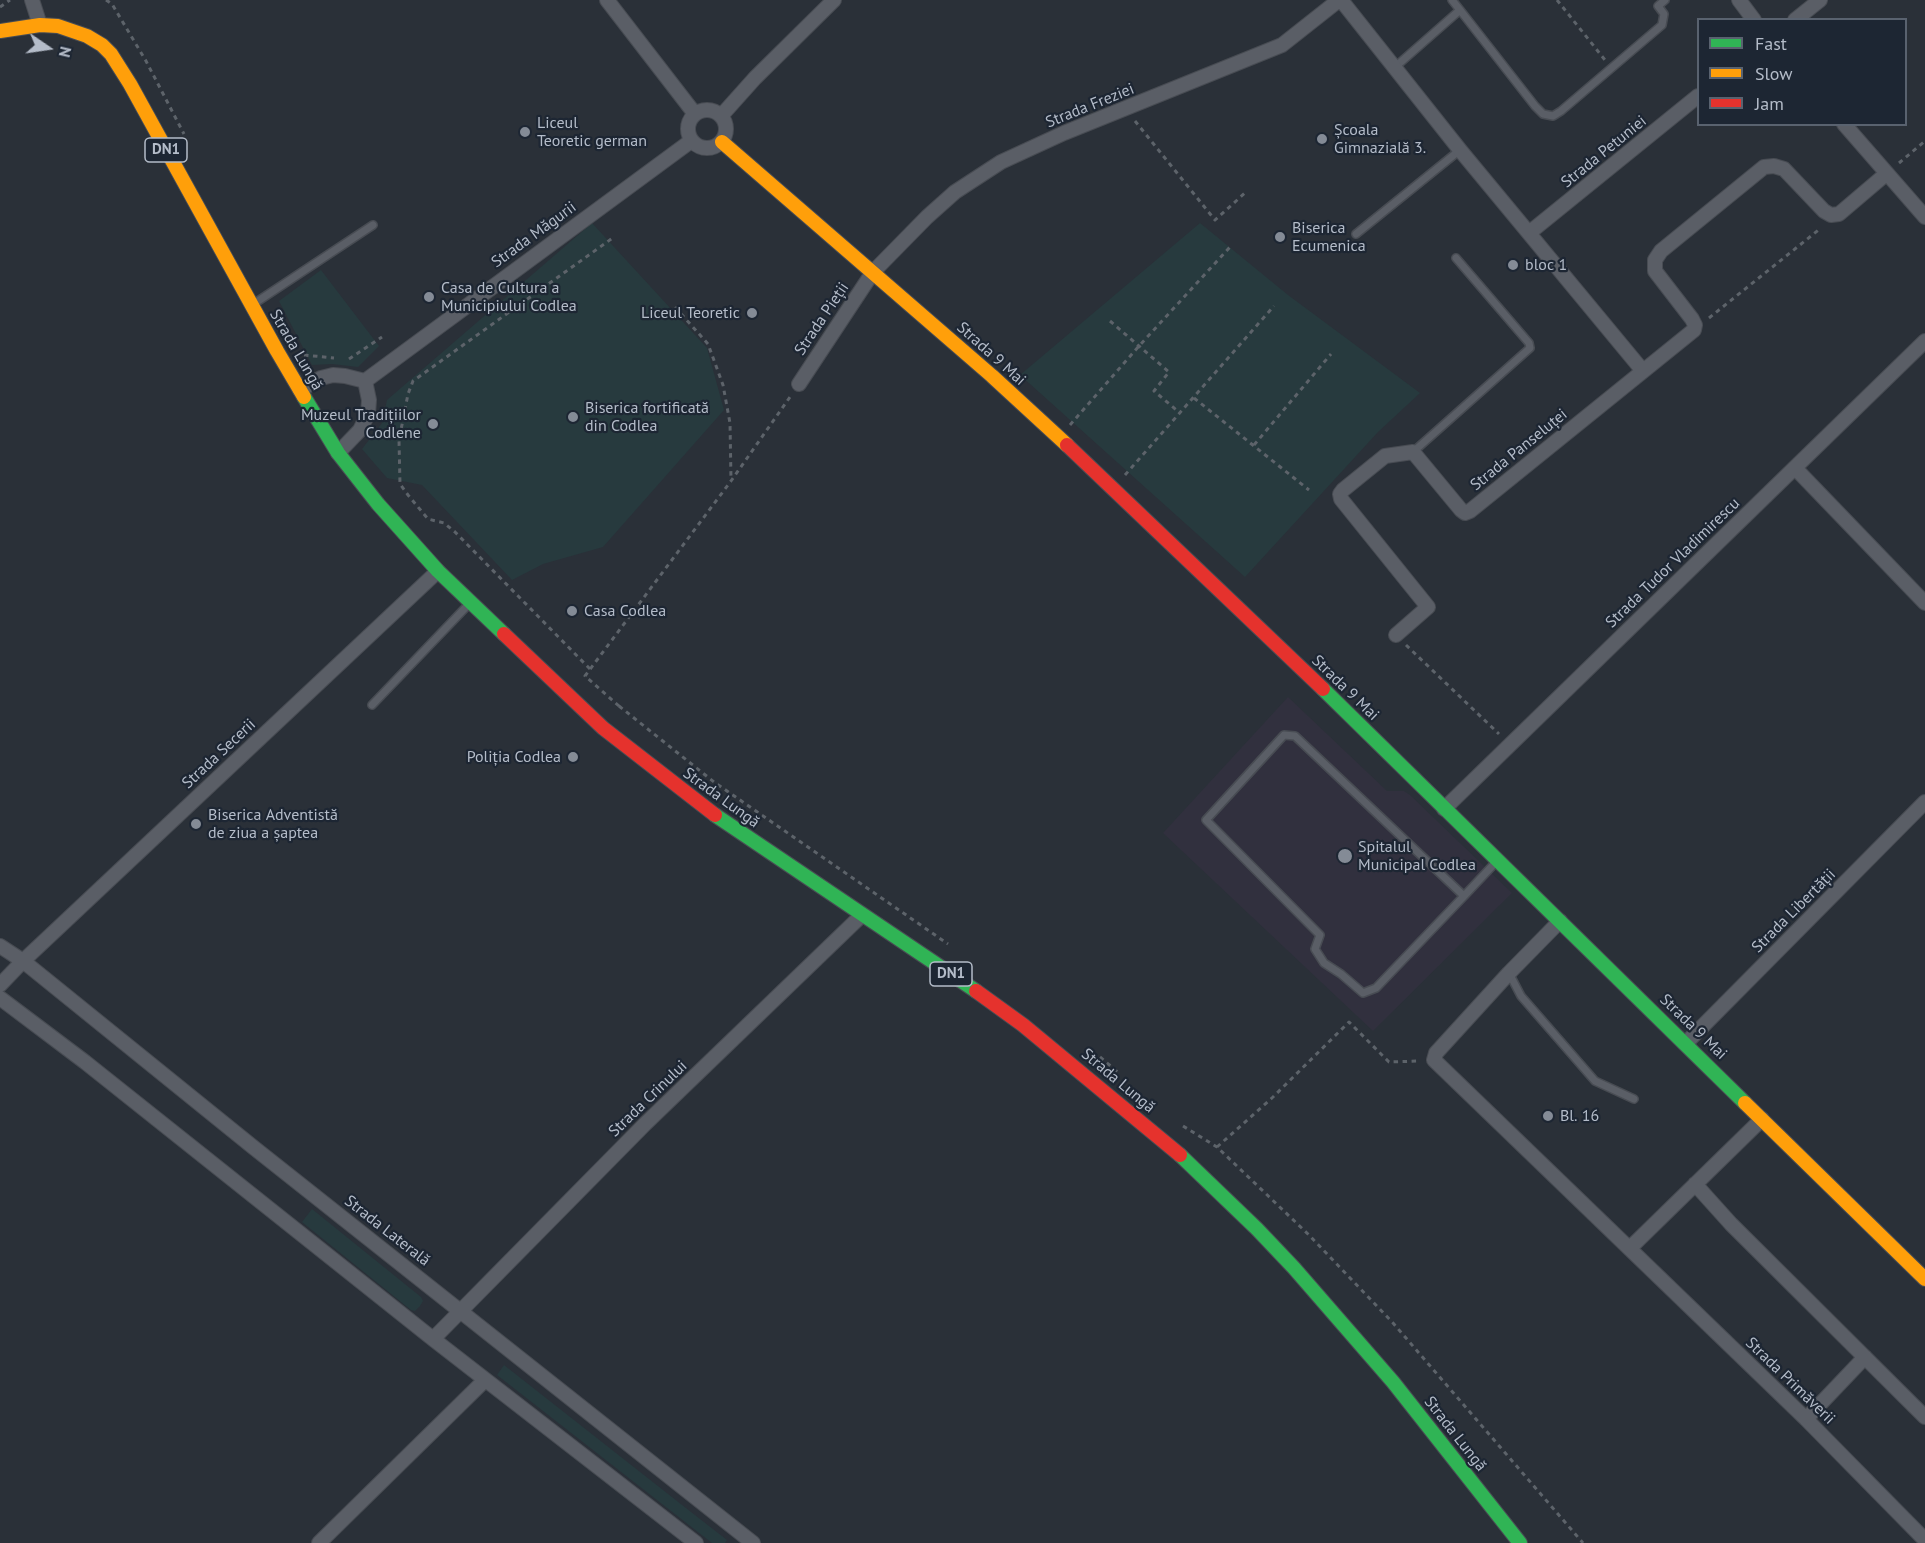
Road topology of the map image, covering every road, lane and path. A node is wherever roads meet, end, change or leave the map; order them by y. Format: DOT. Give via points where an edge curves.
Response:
graph roads {
  1 [pos="10,0"];
  2 [pos="32,0"];
  3 [pos="106,0"];
  4 [pos="607,0"];
  5 [pos="834,0"];
  6 [pos="1340,0"];
  7 [pos="1452,0"];
  8 [pos="1557,0"];
  9 [pos="1665,0"];
  10 [pos="1739,0"];
  11 [pos="1820,0"];
  12 [pos="0,7"];
  13 [pos="1460,10"];
  14 [pos="1752,18"];
  15 [pos="1798,18"];
  16 [pos="40,25"];
  17 [pos="0,31"];
  18 [pos="1393,68"];
  19 [pos="1612,68"];
  20 [pos="1697,97"];
  21 [pos="1125,109"];
  22 [pos="695,114"];
  23 [pos="721,116"];
  24 [pos="1847,126"];
  25 [pos="188,141"];
  26 [pos="691,141"];
  27 [pos="1925,141"];
  28 [pos="722,142"];
  29 [pos="1460,150"];
  30 [pos="1886,174"];
  31 [pos="1246,192"];
  32 [pos="1839,214"];
  33 [pos="1925,218"];
  34 [pos="374,225"];
  35 [pos="1529,233"];
  36 [pos="1356,234"];
  37 [pos="614,237"];
  38 [pos="1230,248"];
  39 [pos="1456,258"];
  40 [pos="873,272"];
  41 [pos="251,305"];
  42 [pos="1274,306"];
  43 [pos="675,307"];
  44 [pos="1110,321"];
  45 [pos="1694,330"];
  46 [pos="382,338"];
  47 [pos="1925,341"];
  48 [pos="1139,346"];
  49 [pos="1331,354"];
  50 [pos="303,355"];
  51 [pos="1643,371"];
  52 [pos="365,381"];
  53 [pos="799,384"];
  54 [pos="300,390"];
  55 [pos="1194,398"];
  56 [pos="1180,413"];
  57 [pos="1059,438"];
  58 [pos="1254,445"];
  59 [pos="1413,452"];
  60 [pos="338,453"];
  61 [pos="1795,468"];
  62 [pos="731,481"];
  63 [pos="1113,488"];
  64 [pos="1309,490"];
  65 [pos="438,571"];
  66 [pos="470,602"];
  67 [pos="1925,603"];
  68 [pos="1396,635"];
  69 [pos="590,669"];
  70 [pos="372,705"];
  71 [pos="603,728"];
  72 [pos="1510,745"];
  73 [pos="1925,802"];
  74 [pos="1444,809"];
  75 [pos="1498,860"];
  76 [pos="1464,896"];
  77 [pos="862,915"];
  78 [pos="1560,921"];
  79 [pos="0,946"];
  80 [pos="23,961"];
  81 [pos="1509,973"];
  82 [pos="0,985"];
  83 [pos="0,998"];
  84 [pos="1686,1043"];
  85 [pos="1434,1060"];
  86 [pos="1634,1100"];
  87 [pos="1762,1119"];
  88 [pos="1217,1147"];
  89 [pos="1695,1184"];
  90 [pos="1630,1248"];
  91 [pos="1925,1279"];
  92 [pos="460,1310"];
  93 [pos="433,1339"];
  94 [pos="1865,1357"];
  95 [pos="485,1380"];
  96 [pos="1925,1418"];
  97 [pos="1806,1419"];
  98 [pos="1925,1540"];
  99 [pos="319,1543"];
  100 [pos="696,1543"];
  101 [pos="753,1543"];
  102 [pos="1520,1543"];
  1 -- 12 [label="path"];
  2 -- 16 [label="street"];
  3 -- 25 [label="path" via="146,61"];
  4 -- 22 [label="street"];
  5 -- 23 [label="street"];
  6 -- 18 [label="street"];
  6 -- 21 [label="street, Strada Freziei" via="1282,45"];
  7 -- 13 [label="lane"];
  8 -- 19 [label="path"];
  9 -- 19 [label="lane" via="1658,6 1664,14 1662,25"];
  10 -- 14 [label="street"];
  11 -- 15 [label="street"];
  13 -- 18 [label="lane"];
  13 -- 19 [label="lane" via="1543,114 1553,116 1562,111"];
  16 -- 17 [label="main road, Strada Lungă / DN1"];
  16 -- 41 [label="main road, Strada Lungă / DN1" via="58,26 87,36 115,59"];
  18 -- 29 [label="street"];
  20 -- 35 [label="street, Strada Petuniei"];
  21 -- 31 [label="path" via="1215,220"];
  21 -- 40 [label="street, Strada Freziei" via="1064,133 976,177 927,217"];
  22 -- 23 [label="street" via="711,110"];
  22 -- 26 [label="street" via="687,130"];
  23 -- 28 [label="street" via="727,131"];
  24 -- 30 [label="street"];
  26 -- 28 [label="street" via="707,149"];
  26 -- 52 [label="street, Strada Măgurii"];
  27 -- 30 [label="path"];
  28 -- 40 [label="main road, Strada 9 Mai"];
  29 -- 35 [label="street"];
  29 -- 36 [label="lane"];
  30 -- 32 [label="street"];
  30 -- 33 [label="street"];
  32 -- 45 [label="path"];
  32 -- 45 [label="street" via="1824,211 1784,169 1764,167 1655,260 1655,271 1692,319"];
  34 -- 41 [label="lane"];
  35 -- 51 [label="street"];
  37 -- 69 [label="path" via="413,381 399,440 400,484 428,519 444,523 455,532"];
  38 -- 48 [label="path"];
  39 -- 59 [label="lane" via="1530,348"];
  40 -- 53 [label="street, Strada Pieții"];
  40 -- 57 [label="main road, Strada 9 Mai"];
  41 -- 54 [label="main road, Strada Lungă / DN1"];
  42 -- 55 [label="path"];
  43 -- 62 [label="path" via="708,344 723,385 730,423"];
  44 -- 48 [label="path"];
  45 -- 51 [label="street, Strada Panseluței"];
  46 -- 50 [label="path" via="351,359"];
  47 -- 61 [label="street, Strada Tudor Vladimirescu"];
  48 -- 56 [label="path" via="1170,372 1154,391"];
  48 -- 57 [label="path"];
  49 -- 58 [label="path"];
  51 -- 59 [label="street, Strada Panseluței" via="1466,513"];
  52 -- 54 [label="street" via="333,375"];
  52 -- 60 [label="street" via="368,414 360,430"];
  53 -- 62 [label="path"];
  54 -- 60 [label="main road, Strada Lungă / DN1"];
  55 -- 56 [label="path"];
  55 -- 58 [label="path"];
  56 -- 63 [label="path"];
  57 -- 63 [label="main road, Strada 9 Mai"];
  58 -- 64 [label="path"];
  59 -- 68 [label="street" via="1385,456 1340,495 1428,607"];
  60 -- 65 [label="main road, Strada Lungă / DN1"];
  61 -- 67 [label="street"];
  61 -- 72 [label="street, Strada Tudor Vladimirescu"];
  62 -- 69 [label="path"];
  63 -- 74 [label="main road, Strada 9 Mai"];
  65 -- 66 [label="main road, Strada Lungă / DN1"];
  65 -- 80 [label="street, Strada Secerii"];
  66 -- 70 [label="lane"];
  66 -- 71 [label="main road, Strada Lungă / DN1"];
  68 -- 72 [label="path"];
  69 -- 71 [label="path" via="585,676 619,706"];
  71 -- 77 [label="main road, Strada Lungă / DN1" via="699,804"];
  72 -- 74 [label="street, Strada Tudor Vladimirescu"];
  73 -- 84 [label="street, Strada Libertății"];
  74 -- 75 [label="main road, Strada 9 Mai"];
  75 -- 76 [label="lane"];
  75 -- 78 [label="main road, Strada 9 Mai"];
  76 -- 76 [label="lane" via="1295,736 1284,735 1206,820 1320,935 1315,949 1324,963 1363,993 1376,988"];
  77 -- 92 [label="street, Strada Crinului" via="645,1124"];
  77 -- 102 [label="main road, Strada Lungă / DN1" via="1023,1025 1203,1176 1294,1268 1393,1382"];
  78 -- 81 [label="street"];
  78 -- 84 [label="main road, Strada 9 Mai"];
  79 -- 80 [label="street, Strada Laterală"];
  80 -- 82 [label="street, Strada Secerii"];
  80 -- 92 [label="street, Strada Laterală"];
  81 -- 85 [label="street" via="1436,1053"];
  81 -- 86 [label="lane" via="1521,996 1595,1081"];
  83 -- 93 [label="street"];
  84 -- 87 [label="main road, Strada 9 Mai"];
  85 -- 88 [label="path" via="1389,1062 1349,1022"];
  85 -- 90 [label="street, Strada Primăverii"];
  87 -- 89 [label="street"];
  87 -- 91 [label="main road, Strada 9 Mai"];
  89 -- 90 [label="street"];
  89 -- 94 [label="street"];
  90 -- 97 [label="street, Strada Primăverii"];
  92 -- 93 [label="street, Strada Crinului"];
  92 -- 101 [label="street, Strada Laterală"];
  93 -- 95 [label="street"];
  94 -- 96 [label="street"];
  94 -- 97 [label="street"];
  95 -- 99 [label="street"];
  95 -- 100 [label="street"];
  97 -- 98 [label="street, Strada Primăverii"];
}
